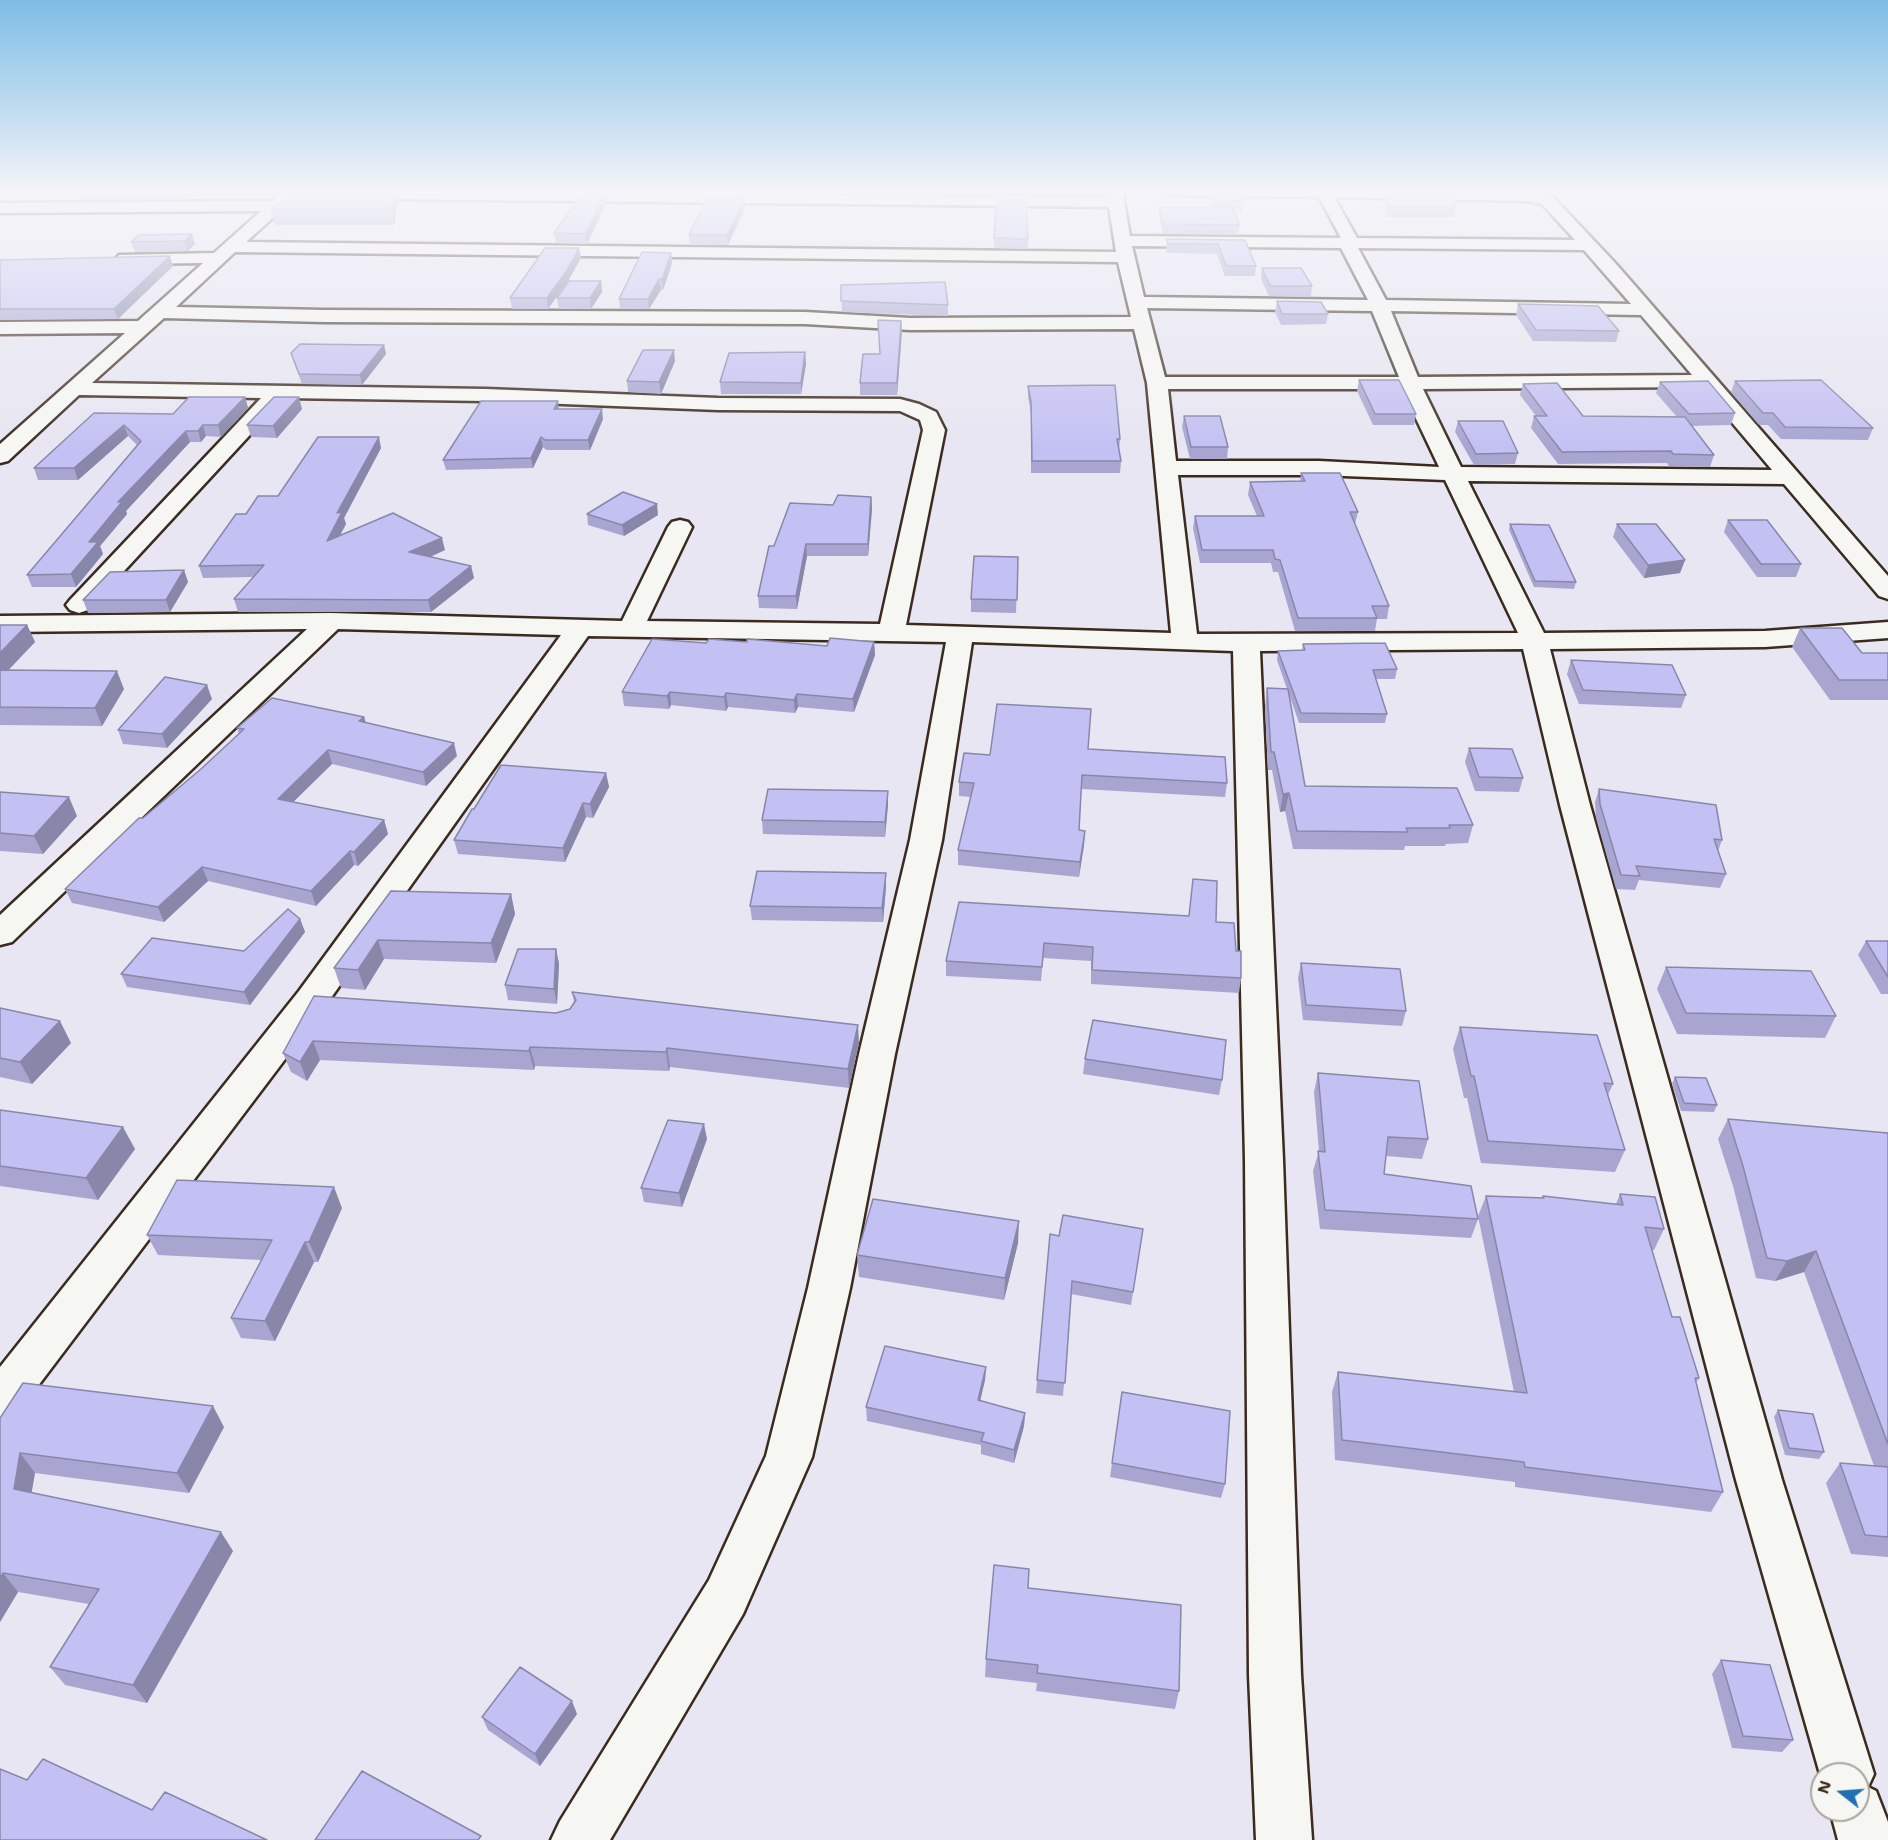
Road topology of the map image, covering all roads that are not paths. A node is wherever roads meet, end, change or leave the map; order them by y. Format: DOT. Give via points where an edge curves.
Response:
graph roads {
  1 [pos="198,276"];
  2 [pos="1130,276"];
  3 [pos="1364,276"];
  4 [pos="1616,276"];
  5 [pos="1136,302"];
  6 [pos="1380,308"];
  7 [pos="1646,310"];
  8 [pos="158,312"];
  9 [pos="1142,323"];
  10 [pos="142,327"];
  11 [pos="0,328"];
  12 [pos="1707,381"];
  13 [pos="1157,383"];
  14 [pos="1412,383"];
  15 [pos="75,388"];
  16 [pos="279,391"];
  17 [pos="0,456"];
  18 [pos="1166,468"];
  19 [pos="1454,474"];
  20 [pos="1791,477"];
  21 [pos="680,527"];
  22 [pos="1888,591"];
  23 [pos="331,621"];
  24 [pos="0,624"];
  25 [pos="61,624"];
  26 [pos="580,628"];
  27 [pos="631,628"];
  28 [pos="1888,630"];
  29 [pos="891,632"];
  30 [pos="960,635"];
  31 [pos="1185,642"];
  32 [pos="1535,642"];
  33 [pos="1246,643"];
  34 [pos="0,934"];
  35 [pos="311,1000"];
  36 [pos="346,1003"];
  37 [pos="0,1401"];
  38 [pos="1842,1762"];
  39 [pos="1861,1822"];
  40 [pos="579,1840"];
  41 [pos="1284,1840"];
  42 [pos="1866,1840"];
  1 -- 8 [label="street"];
  2 -- 5 [label="street"];
  3 -- 6 [label="street"];
  4 -- 7 [label="street"];
  5 -- 6 [label="street"];
  5 -- 9 [label="street"];
  6 -- 7 [label="street"];
  6 -- 14 [label="street"];
  7 -- 12 [label="street"];
  8 -- 9 [label="street" via="805,318 910,324"];
  8 -- 10 [label="street"];
  9 -- 13 [label="street"];
  10 -- 11 [label="street"];
  10 -- 15 [label="street"];
  12 -- 14 [label="street"];
  12 -- 20 [label="street"];
  13 -- 14 [label="street"];
  13 -- 18 [label="street"];
  14 -- 19 [label="street"];
  15 -- 16 [label="street"];
  15 -- 17 [label="street"];
  16 -- 25 [label="street"];
  16 -- 29 [label="street" via="718,404 900,405 922,412 929,416 934,430"];
  18 -- 19 [label="street" via="1319,468"];
  18 -- 31 [label="street"];
  19 -- 20 [label="street"];
  19 -- 32 [label="street"];
  20 -- 22 [label="street"];
  21 -- 27 [label="street"];
  23 -- 25 [label="street"];
  23 -- 26 [label="street"];
  23 -- 34 [label="street"];
  24 -- 25 [label="street"];
  26 -- 27 [label="street"];
  26 -- 35 [label="street"];
  27 -- 29 [label="street"];
  28 -- 32 [label="street" via="1765,639"];
  29 -- 30 [label="street"];
  30 -- 31 [label="street"];
  30 -- 40 [label="street" via="926,840 789,1457 726,1597"];
  31 -- 33 [label="street"];
  32 -- 33 [label="street"];
  32 -- 38 [label="street" via="1575,805 1750,1446"];
  33 -- 41 [label="street" via="1264,1160 1275,1675"];
  35 -- 36 [label="street"];
  35 -- 37 [label="street"];
  39 -- 42 [label="street"];
}
